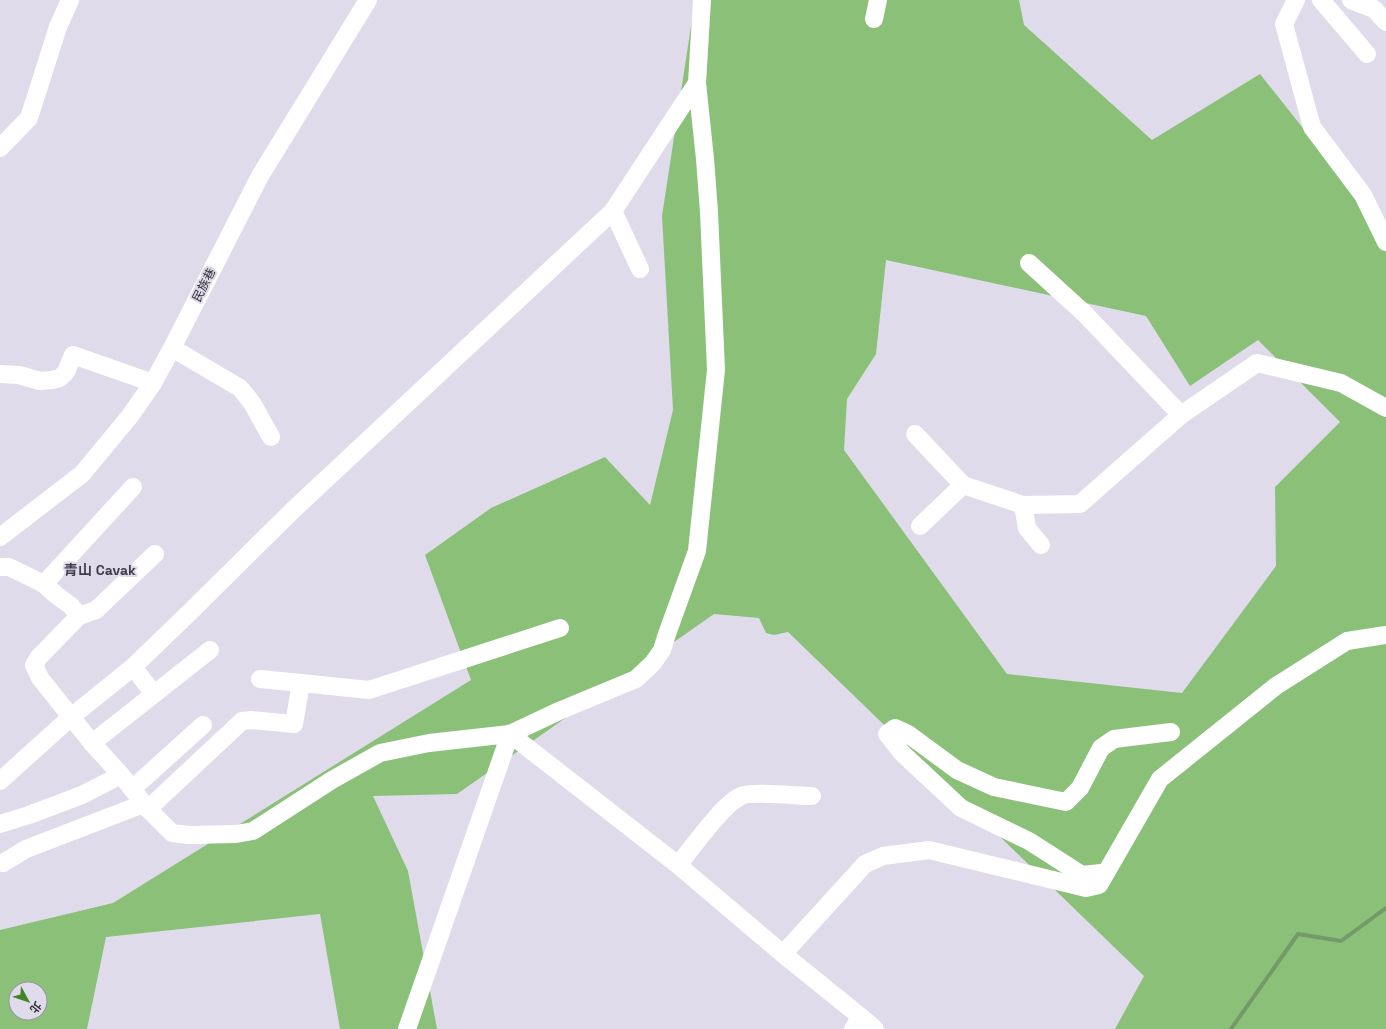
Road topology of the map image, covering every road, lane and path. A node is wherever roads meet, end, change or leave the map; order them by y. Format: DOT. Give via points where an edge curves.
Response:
graph roads {
  1 [pos="70,0"];
  2 [pos="368,0"];
  3 [pos="702,0"];
  4 [pos="878,0"];
  5 [pos="1296,0"];
  6 [pos="1321,0"];
  7 [pos="1351,0"];
  8 [pos="874,19"];
  9 [pos="1386,22"];
  10 [pos="1367,54"];
  11 [pos="697,82"];
  12 [pos="0,148"];
  13 [pos="613,211"];
  14 [pos="1386,242"];
  15 [pos="1029,263"];
  16 [pos="640,269"];
  17 [pos="172,348"];
  18 [pos="0,374"];
  19 [pos="153,383"];
  20 [pos="1386,408"];
  21 [pos="1181,415"];
  22 [pos="915,434"];
  23 [pos="272,437"];
  24 [pos="963,486"];
  25 [pos="133,488"];
  26 [pos="1023,505"];
  27 [pos="920,526"];
  28 [pos="0,537"];
  29 [pos="1041,545"];
  30 [pos="154,554"];
  31 [pos="0,567"];
  32 [pos="44,584"];
  33 [pos="79,616"];
  34 [pos="560,628"];
  35 [pos="1386,635"];
  36 [pos="210,650"];
  37 [pos="133,667"];
  38 [pos="260,679"];
  39 [pos="301,683"];
  40 [pos="154,694"];
  41 [pos="71,717"];
  42 [pos="203,725"];
  43 [pos="1170,732"];
  44 [pos="510,734"];
  45 [pos="92,744"];
  46 [pos="0,781"];
  47 [pos="126,782"];
  48 [pos="812,796"];
  49 [pos="146,806"];
  50 [pos="0,824"];
  51 [pos="3,863"];
  52 [pos="678,864"];
  53 [pos="1105,872"];
  54 [pos="783,954"];
  55 [pos="857,1023"];
  56 [pos="407,1029"];
  57 [pos="875,1029"];
  1 -- 12 [label="street" via="58,27 29,118"];
  2 -- 17 [label="street, 民族巷" via="260,176"];
  3 -- 11 [label="street"];
  4 -- 8 [label="street"];
  5 -- 14 [label="street" via="1284,24 1312,127 1363,195"];
  6 -- 10 [label="street"];
  7 -- 9 [label="street" via="1374,9"];
  11 -- 13 [label="street"];
  11 -- 44 [label="street" via="709,212 716,370 697,551 662,650 653,663 636,679"];
  13 -- 16 [label="street"];
  13 -- 37 [label="street" via="292,511"];
  15 -- 21 [label="street" via="1085,314"];
  17 -- 19 [label="street, 民族巷"];
  17 -- 23 [label="street" via="240,388"];
  18 -- 19 [label="street" via="20,375 40,381 60,378 66,372 73,355"];
  19 -- 28 [label="street, 民族巷" via="130,416 82,474"];
  20 -- 21 [label="street" via="1341,383 1256,363"];
  21 -- 26 [label="street" via="1080,504"];
  22 -- 24 [label="street"];
  24 -- 26 [label="street"];
  24 -- 27 [label="street"];
  25 -- 32 [label="street"];
  26 -- 29 [label="street" via="1027,528"];
  30 -- 33 [label="street" via="96,610"];
  31 -- 32 [label="street" via="10,567"];
  32 -- 33 [label="street"];
  33 -- 41 [label="street" via="34,664 40,678"];
  34 -- 39 [label="street" via="369,690"];
  35 -- 53 [label="street" via="1347,641 1276,686 1160,780"];
  36 -- 40 [label="street"];
  37 -- 40 [label="street"];
  37 -- 41 [label="street"];
  38 -- 39 [label="street"];
  39 -- 49 [label="street" via="294,724 242,721"];
  40 -- 45 [label="street"];
  41 -- 45 [label="street"];
  41 -- 46 [label="street"];
  42 -- 47 [label="street"];
  43 -- 53 [label="street" via="1114,739 1101,748 1080,788 1066,802 994,786 957,770 908,734 895,728 887,734 902,753 960,808 1029,841 1082,876"];
  44 -- 49 [label="street" via="429,743 380,753 253,830 236,834 172,833"];
  44 -- 52 [label="street"];
  44 -- 56 [label="street"];
  45 -- 47 [label="street"];
  47 -- 49 [label="street"];
  47 -- 50 [label="street"];
  48 -- 52 [label="street" via="742,795 727,805"];
  49 -- 51 [label="street" via="26,849"];
  52 -- 54 [label="street"];
  53 -- 54 [label="street" via="1099,885 1086,888 929,850 883,856 864,864"];
  54 -- 55 [label="street"];
  55 -- 57 [label="street"];
}
